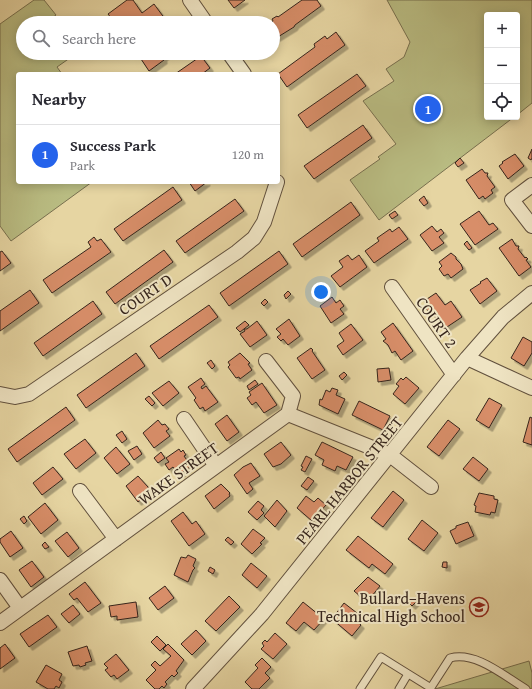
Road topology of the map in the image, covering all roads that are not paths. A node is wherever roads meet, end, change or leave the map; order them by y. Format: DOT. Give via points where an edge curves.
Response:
graph roads {
  1 [pos="190,0"];
  2 [pos="201,16"];
  3 [pos="234,60"];
  4 [pos="243,72"];
  5 [pos="276,184"];
  6 [pos="532,185"];
  7 [pos="532,226"];
  8 [pos="392,288"];
  9 [pos="532,294"];
  10 [pos="467,358"];
  11 [pos="266,362"];
  12 [pos="454,375"];
  13 [pos="532,388"];
  14 [pos="0,394"];
  15 [pos="288,414"];
  16 [pos="184,420"];
  17 [pos="390,455"];
  18 [pos="216,466"];
  19 [pos="431,487"];
  20 [pos="80,491"];
  21 [pos="116,539"];
  22 [pos="0,580"];
  23 [pos="20,608"];
  24 [pos="0,623"];
  25 [pos="408,674"];
  26 [pos="193,689"];
  27 [pos="360,689"];
  28 [pos="399,689"];
  29 [pos="431,689"];
  30 [pos="526,689"];
  1 -- 2 [label="street"];
  3 -- 4 [label="street"];
  5 -- 14 [label="street, COURT D" via="264,222 254,238 237,252 29,394 15,397"];
  6 -- 7 [label="street" via="512,200"];
  8 -- 12 [label="street, COURT 2"];
  9 -- 10 [label="street, PEARL HARBOR STREET" via="503,317"];
  10 -- 12 [label="street, PEARL HARBOR STREET"];
  10 -- 13 [label="street"];
  11 -- 15 [label="street" via="293,396"];
  12 -- 17 [label="street, PEARL HARBOR STREET"];
  15 -- 17 [label="street"];
  15 -- 18 [label="street, WAKE STREET"];
  16 -- 18 [label="street"];
  17 -- 19 [label="street"];
  17 -- 26 [label="street, PEARL HARBOR STREET" via="262,614"];
  18 -- 21 [label="street, WAKE STREET"];
  20 -- 21 [label="street"];
  21 -- 23 [label="street, WAKE STREET"];
  22 -- 23 [label="street"];
  23 -- 24 [label="street, WAKE STREET"];
  25 -- 27 [label="lane" via="381,657"];
  25 -- 28 [label="lane"];
  25 -- 29 [label="lane"];
  29 -- 30 [label="lane" via="450,658 460,655 474,659"];
}
